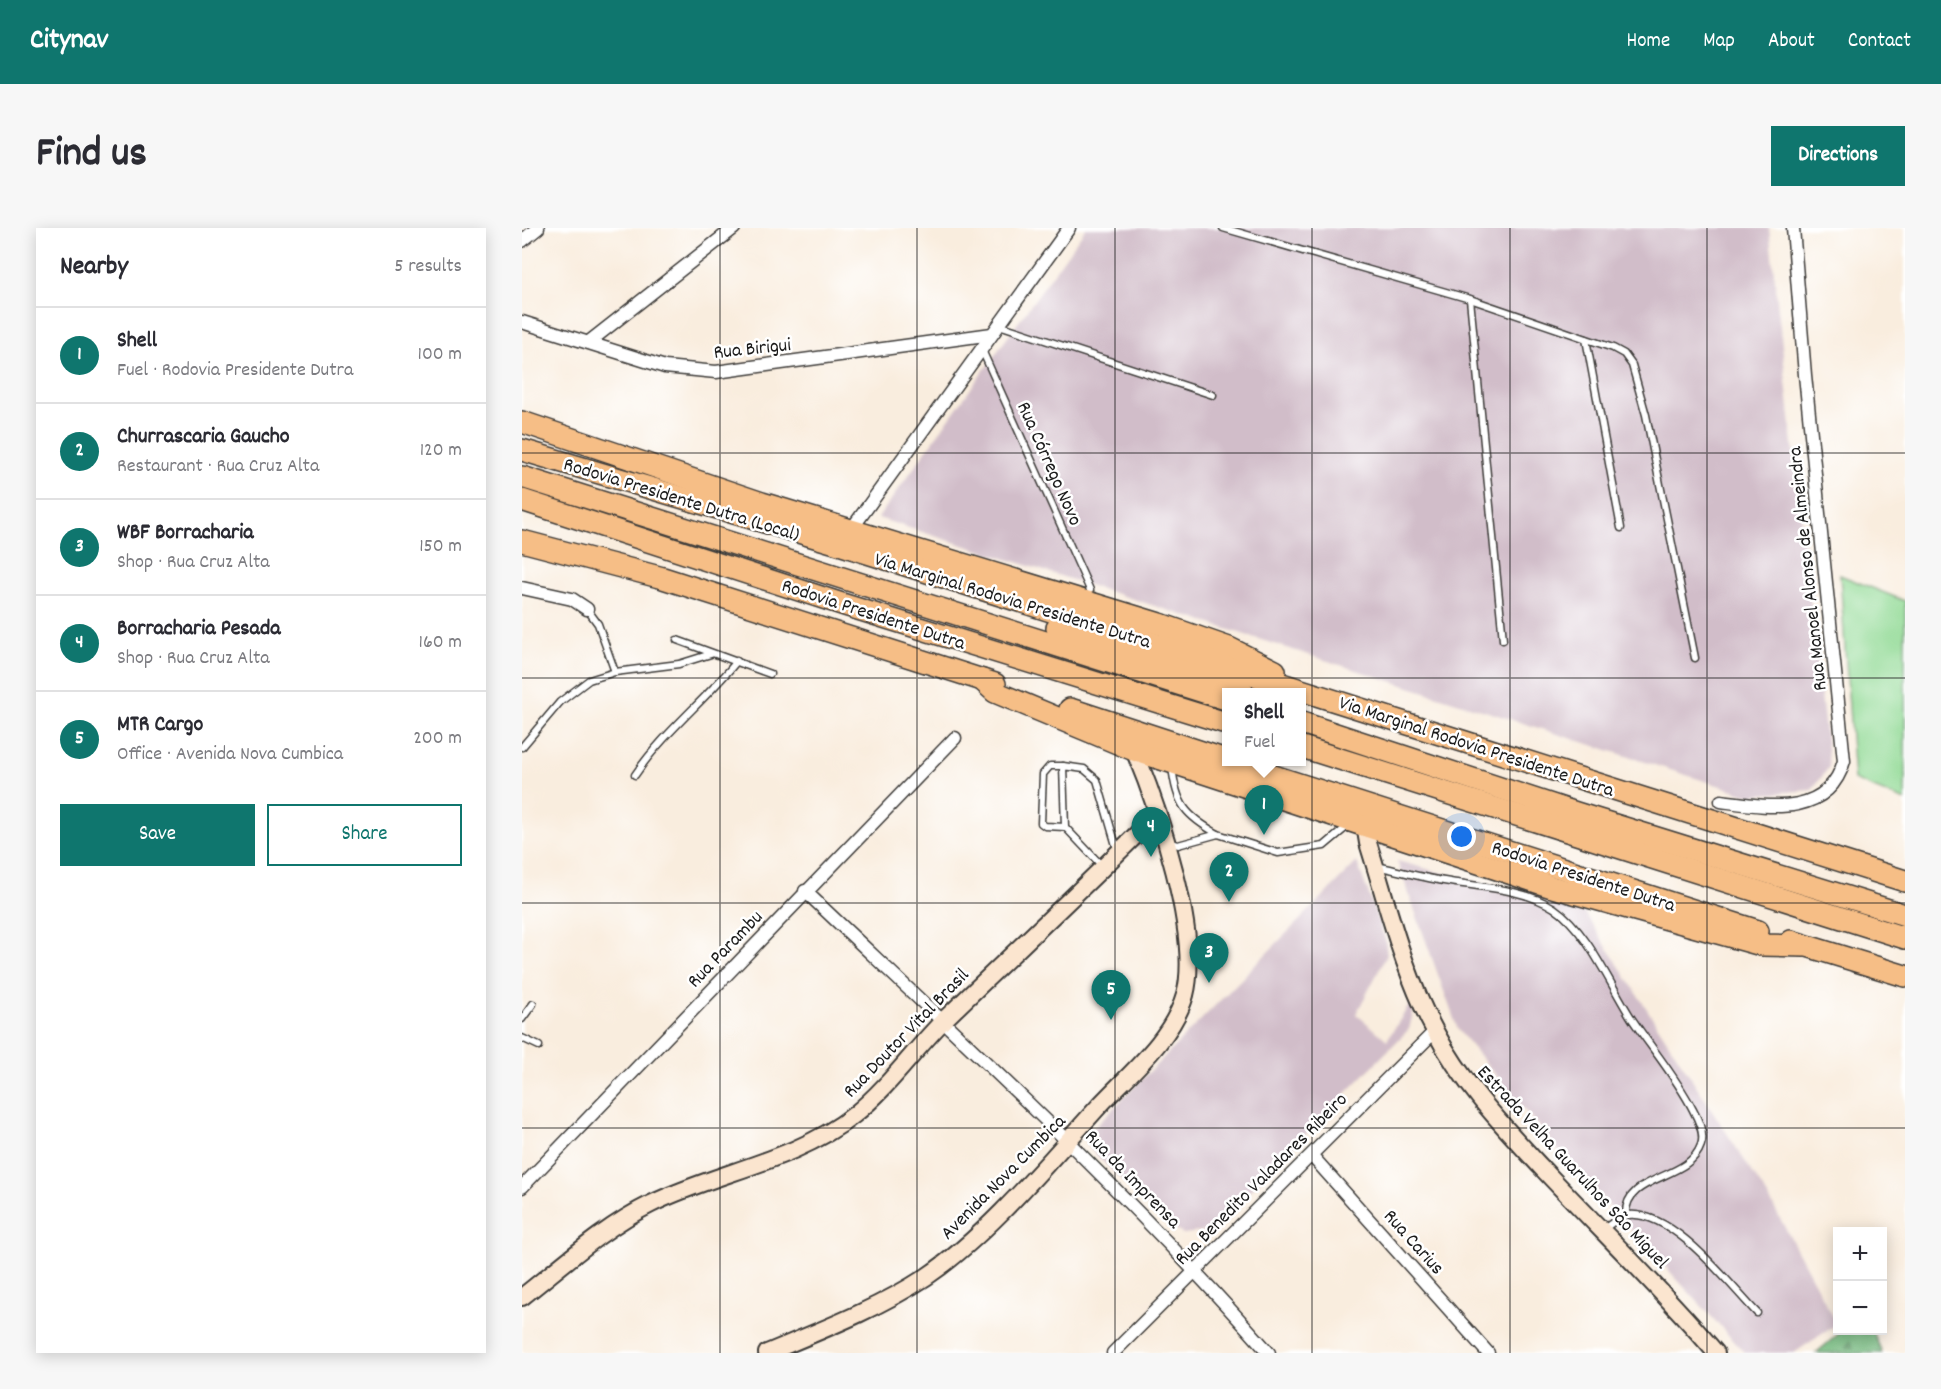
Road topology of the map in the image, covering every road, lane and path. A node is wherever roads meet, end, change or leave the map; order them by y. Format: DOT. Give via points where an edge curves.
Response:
graph roads {
  1 [pos="538,228"];
  2 [pos="734,228"];
  3 [pos="1069,228"];
  4 [pos="1223,228"];
  5 [pos="1793,228"];
  6 [pos="522,241"];
  7 [pos="1470,299"];
  8 [pos="522,322"];
  9 [pos="995,330"];
  10 [pos="1586,339"];
  11 [pos="589,342"];
  12 [pos="982,349"];
  13 [pos="1213,394"];
  14 [pos="522,422"];
  15 [pos="522,450"];
  16 [pos="522,477"];
  17 [pos="522,500"];
  18 [pos="856,523"];
  19 [pos="1621,528"];
  20 [pos="522,541"];
  21 [pos="842,545"];
  22 [pos="522,554"];
  23 [pos="663,578"];
  24 [pos="522,588"];
  25 [pos="1090,590"];
  26 [pos="587,609"];
  27 [pos="677,640"];
  28 [pos="1503,640"];
  29 [pos="711,654"];
  30 [pos="1695,658"];
  31 [pos="737,661"];
  32 [pos="615,672"];
  33 [pos="770,674"];
  34 [pos="982,680"];
  35 [pos="1228,688"];
  36 [pos="1299,688"];
  37 [pos="1306,690"];
  38 [pos="1318,694"];
  39 [pos="1222,697"];
  40 [pos="1306,715"];
  41 [pos="1222,721"];
  42 [pos="1306,724"];
  43 [pos="956,738"];
  44 [pos="522,747"];
  45 [pos="1306,748"];
  46 [pos="1134,750"];
  47 [pos="1222,759"];
  48 [pos="1168,761"];
  49 [pos="1063,766"];
  50 [pos="1244,766"];
  51 [pos="1455,771"];
  52 [pos="635,775"];
  53 [pos="1148,785"];
  54 [pos="1721,801"];
  55 [pos="1157,814"];
  56 [pos="1360,823"];
  57 [pos="1065,826"];
  58 [pos="1218,834"];
  59 [pos="1164,841"];
  60 [pos="1118,853"];
  61 [pos="1376,865"];
  62 [pos="1103,868"];
  63 [pos="1905,881"];
  64 [pos="805,891"];
  65 [pos="1905,915"];
  66 [pos="1905,938"];
  67 [pos="1804,946"];
  68 [pos="1905,976"];
  69 [pos="533,1004"];
  70 [pos="522,1019"];
  71 [pos="942,1022"];
  72 [pos="1435,1031"];
  73 [pos="522,1038"];
  74 [pos="539,1046"];
  75 [pos="1068,1140"];
  76 [pos="1312,1156"];
  77 [pos="522,1187"];
  78 [pos="1626,1215"];
  79 [pos="1601,1231"];
  80 [pos="1195,1269"];
  81 [pos="522,1297"];
  82 [pos="1757,1313"];
  83 [pos="767,1353"];
  84 [pos="1113,1353"];
  85 [pos="1269,1353"];
  86 [pos="1488,1353"];
  87 [pos="1716,1353"];
  1 -- 6 [label="street"];
  2 -- 11 [label="street"];
  3 -- 9 [label="street"];
  4 -- 7 [label="lane"];
  5 -- 54 [label="street, Rua Manoel Alonso de Almeindra" via="1844,761 1840,776 1824,795 1803,804 1757,806"];
  7 -- 10 [label="lane"];
  7 -- 28 [label="lane"];
  8 -- 11 [label="street, Rua Birigui"];
  9 -- 11 [label="street, Rua Birigui" via="716,372 665,367"];
  9 -- 12 [label="street"];
  9 -- 13 [label="lane"];
  10 -- 19 [label="lane"];
  10 -- 30 [label="lane" via="1619,351 1632,365 1646,415"];
  12 -- 18 [label="street"];
  12 -- 25 [label="lane, Rua Córrego Novo"];
  14 -- 38 [label="highway" via="762,503 1163,625 1250,657"];
  15 -- 21 [label="highway, Rodovia Presidente Dutra (Local)"];
  16 -- 39 [label="highway, Rodovia Presidente Dutra"];
  17 -- 41 [label="highway, Rodovia Presidente Dutra"];
  20 -- 23 [label="highway, Rodovia Presidente Dutra"];
  21 -- 35 [label="highway" via="882,569"];
  21 -- 36 [label="highway, Via Marginal Rodovia Presidente Dutra"];
  22 -- 23 [label="highway" via="637,583"];
  23 -- 34 [label="highway, Rodovia Presidente Dutra"];
  24 -- 26 [label="street" via="572,599"];
  26 -- 32 [label="lane" via="598,624"];
  27 -- 29 [label="lane"];
  29 -- 31 [label="lane"];
  29 -- 32 [label="lane" via="652,670"];
  31 -- 33 [label="lane"];
  31 -- 52 [label="lane" via="712,692 655,747"];
  32 -- 44 [label="lane" via="589,680 576,689"];
  34 -- 46 [label="highway" via="995,692"];
  34 -- 47 [label="highway, Rodovia Presidente Dutra"];
  37 -- 38 [label="highway, Via Marginal Rodovia Presidente Dutra"];
  38 -- 63 [label="highway, Via Marginal Rodovia Presidente Dutra"];
  40 -- 51 [label="highway" via="1421,753"];
  42 -- 51 [label="highway"];
  43 -- 64 [label="street, Rua Parambu"];
  45 -- 66 [label="highway, Rodovia Presidente Dutra"];
  46 -- 48 [label="highway"];
  46 -- 53 [label="street"];
  48 -- 53 [label="street" via="1153,772"];
  48 -- 56 [label="highway"];
  48 -- 58 [label="lane" via="1174,788 1191,819"];
  49 -- 57 [label="lane"];
  49 -- 57 [label="lane" via="1050,766 1043,774 1041,823"];
  49 -- 60 [label="lane" via="1084,769 1097,780"];
  50 -- 67 [label="highway, Rodovia Presidente Dutra"];
  51 -- 65 [label="highway" via="1576,813"];
  53 -- 55 [label="street"];
  55 -- 59 [label="street, Avenida Nova Cumbica"];
  55 -- 60 [label="street, Rua Doutor Vital Brasil"];
  56 -- 58 [label="lane" via="1324,846 1278,853"];
  56 -- 61 [label="street, Estrada Velha Guarulhos São Miguel"];
  56 -- 67 [label="highway" via="1552,887 1710,932 1761,945"];
  57 -- 62 [label="lane"];
  58 -- 59 [label="lane" via="1178,845"];
  59 -- 75 [label="street, Avenida Nova Cumbica" via="1188,934 1185,996 1152,1048"];
  60 -- 62 [label="street, Rua Doutor Vital Brasil"];
  61 -- 72 [label="street, Estrada Velha Guarulhos São Miguel" via="1409,976"];
  61 -- 78 [label="lane" via="1518,894 1553,907 1580,934 1693,1109 1701,1129 1702,1144 1695,1156 1634,1192 1626,1204"];
  62 -- 71 [label="street, Rua Doutor Vital Brasil"];
  64 -- 71 [label="street, Rua da Imprensa"];
  64 -- 77 [label="street, Rua Parambu"];
  67 -- 68 [label="highway, Rodovia Presidente Dutra"];
  69 -- 70 [label="lane"];
  71 -- 75 [label="street, Rua da Imprensa"];
  71 -- 81 [label="street, Rua Doutor Vital Brasil" via="853,1116 814,1139 652,1204 603,1234"];
  72 -- 76 [label="street, Rua Benedito Valadares Ribeiro"];
  72 -- 79 [label="street, Estrada Velha Guarulhos São Miguel" via="1459,1072 1500,1123"];
  73 -- 74 [label="lane"];
  75 -- 80 [label="street, Rua da Imprensa"];
  75 -- 83 [label="street, Avenida Nova Cumbica" via="970,1242 927,1276 878,1306"];
  76 -- 80 [label="street, Rua Benedito Valadares Ribeiro"];
  76 -- 86 [label="street, Rua Carius"];
  78 -- 79 [label="lane"];
  78 -- 82 [label="lane" via="1664,1222"];
  79 -- 87 [label="street, Estrada Velha Guarulhos São Miguel" via="1675,1305"];
  80 -- 84 [label="street, Rua Benedito Valadares Ribeiro"];
  80 -- 85 [label="street, Rua da Imprensa"];
}
